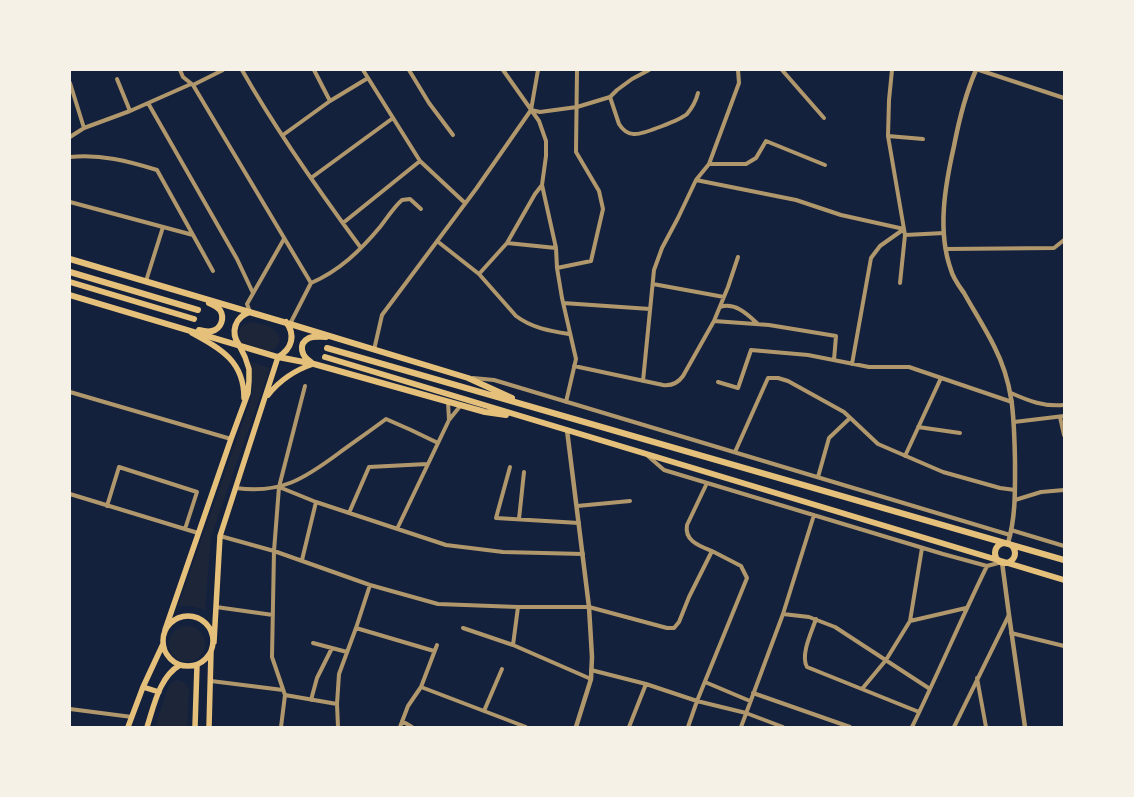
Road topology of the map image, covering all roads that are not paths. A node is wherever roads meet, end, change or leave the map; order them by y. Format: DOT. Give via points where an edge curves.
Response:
graph roads {
  1 [pos="180,70"];
  2 [pos="222,70"];
  3 [pos="242,70"];
  4 [pos="314,70"];
  5 [pos="363,70"];
  6 [pos="408,70"];
  7 [pos="503,70"];
  8 [pos="538,70"];
  9 [pos="577,70"];
  10 [pos="649,70"];
  11 [pos="738,70"];
  12 [pos="782,70"];
  13 [pos="892,70"];
  14 [pos="978,70"];
  15 [pos="368,78"];
  16 [pos="117,79"];
  17 [pos="70,83"];
  18 [pos="192,85"];
  19 [pos="698,93"];
  20 [pos="610,97"];
  21 [pos="1064,98"];
  22 [pos="330,101"];
  23 [pos="148,103"];
  24 [pos="577,107"];
  25 [pos="531,110"];
  26 [pos="130,111"];
  27 [pos="393,118"];
  28 [pos="824,118"];
  29 [pos="84,128"];
  30 [pos="283,135"];
  31 [pos="453,135"];
  32 [pos="888,136"];
  33 [pos="70,137"];
  34 [pos="923,139"];
  35 [pos="70,157"];
  36 [pos="420,161"];
  37 [pos="709,164"];
  38 [pos="825,165"];
  39 [pos="311,178"];
  40 [pos="696,180"];
  41 [pos="542,185"];
  42 [pos="70,202"];
  43 [pos="465,204"];
  44 [pos="421,209"];
  45 [pos="343,223"];
  46 [pos="163,227"];
  47 [pos="904,229"];
  48 [pos="944,234"];
  49 [pos="194,235"];
  50 [pos="905,235"];
  51 [pos="284,238"];
  52 [pos="437,240"];
  53 [pos="1064,240"];
  54 [pos="507,243"];
  55 [pos="361,248"];
  56 [pos="556,248"];
  57 [pos="946,249"];
  58 [pos="738,257"];
  59 [pos="70,259"];
  60 [pos="557,268"];
  61 [pos="213,271"];
  62 [pos="70,272"];
  63 [pos="479,274"];
  64 [pos="146,281"];
  65 [pos="70,282"];
  66 [pos="310,283"];
  67 [pos="900,283"];
  68 [pos="653,284"];
  69 [pos="253,293"];
  70 [pos="70,296"];
  71 [pos="196,296"];
  72 [pos="724,297"];
  73 [pos="563,303"];
  74 [pos="720,307"];
  75 [pos="650,308"];
  76 [pos="198,310"];
  77 [pos="250,312"];
  78 [pos="194,319"];
  79 [pos="714,321"];
  80 [pos="288,323"];
  81 [pos="758,324"];
  82 [pos="185,329"];
  83 [pos="569,334"];
  84 [pos="334,337"];
  85 [pos="239,345"];
  86 [pos="327,348"];
  87 [pos="374,350"];
  88 [pos="278,356"];
  89 [pos="325,358"];
  90 [pos="834,360"];
  91 [pos="314,364"];
  92 [pos="852,364"];
  93 [pos="574,366"];
  94 [pos="468,378"];
  95 [pos="941,378"];
  96 [pos="643,381"];
  97 [pos="718,382"];
  98 [pos="304,386"];
  99 [pos="70,392"];
  100 [pos="1011,393"];
  101 [pos="265,398"];
  102 [pos="244,402"];
  103 [pos="448,402"];
  104 [pos="566,402"];
  105 [pos="1012,402"];
  106 [pos="461,405"];
  107 [pos="1064,405"];
  108 [pos="532,407"];
  109 [pos="1062,417"];
  110 [pos="527,418"];
  111 [pos="850,418"];
  112 [pos="449,420"];
  113 [pos="1014,422"];
  114 [pos="918,427"];
  115 [pos="567,430"];
  116 [pos="960,433"];
  117 [pos="1064,435"];
  118 [pos="231,439"];
  119 [pos="438,443"];
  120 [pos="735,452"];
  121 [pos="647,454"];
  122 [pos="905,456"];
  123 [pos="427,464"];
  124 [pos="510,467"];
  125 [pos="524,472"];
  126 [pos="818,477"];
  127 [pos="707,483"];
  128 [pos="279,487"];
  129 [pos="236,488"];
  130 [pos="1015,490"];
  131 [pos="1064,490"];
  132 [pos="70,494"];
  133 [pos="1015,500"];
  134 [pos="630,501"];
  135 [pos="316,502"];
  136 [pos="107,506"];
  137 [pos="577,506"];
  138 [pos="349,513"];
  139 [pos="814,515"];
  140 [pos="519,520"];
  141 [pos="579,523"];
  142 [pos="397,529"];
  143 [pos="185,530"];
  144 [pos="1011,532"];
  145 [pos="198,533"];
  146 [pos="220,536"];
  147 [pos="1008,544"];
  148 [pos="1064,546"];
  149 [pos="922,548"];
  150 [pos="274,551"];
  151 [pos="712,552"];
  152 [pos="583,554"];
  153 [pos="302,560"];
  154 [pos="1064,560"];
  155 [pos="1002,562"];
  156 [pos="987,566"];
  157 [pos="1064,580"];
  158 [pos="370,585"];
  159 [pos="518,607"];
  160 [pos="589,607"];
  161 [pos="216,608"];
  162 [pos="966,608"];
  163 [pos="783,614"];
  164 [pos="273,615"];
  165 [pos="1008,615"];
  166 [pos="816,619"];
  167 [pos="910,621"];
  168 [pos="356,628"];
  169 [pos="463,628"];
  170 [pos="165,630"];
  171 [pos="1011,633"];
  172 [pos="214,642"];
  173 [pos="314,643"];
  174 [pos="163,644"];
  175 [pos="436,645"];
  176 [pos="513,645"];
  177 [pos="1064,646"];
  178 [pos="332,648"];
  179 [pos="434,651"];
  180 [pos="211,652"];
  181 [pos="348,652"];
  182 [pos="886,660"];
  183 [pos="180,665"];
  184 [pos="197,665"];
  185 [pos="502,669"];
  186 [pos="591,670"];
  187 [pos="977,678"];
  188 [pos="591,679"];
  189 [pos="211,680"];
  190 [pos="705,682"];
  191 [pos="646,684"];
  192 [pos="143,687"];
  193 [pos="421,687"];
  194 [pos="930,689"];
  195 [pos="283,690"];
  196 [pos="862,690"];
  197 [pos="159,692"];
  198 [pos="753,693"];
  199 [pos="285,695"];
  200 [pos="311,700"];
  201 [pos="697,700"];
  202 [pos="750,701"];
  203 [pos="337,704"];
  204 [pos="70,709"];
  205 [pos="484,711"];
  206 [pos="919,712"];
  207 [pos="746,713"];
  208 [pos="132,717"];
  209 [pos="743,720"];
  210 [pos="402,721"];
  211 [pos="128,727"];
  212 [pos="147,727"];
  213 [pos="195,727"];
  214 [pos="209,727"];
  215 [pos="281,727"];
  216 [pos="338,727"];
  217 [pos="400,727"];
  218 [pos="412,727"];
  219 [pos="526,727"];
  220 [pos="576,727"];
  221 [pos="629,727"];
  222 [pos="688,727"];
  223 [pos="741,727"];
  224 [pos="748,727"];
  225 [pos="783,727"];
  226 [pos="850,727"];
  227 [pos="912,727"];
  228 [pos="954,727"];
  229 [pos="986,727"];
  230 [pos="1025,727"];
  1 -- 18 [label="street"];
  2 -- 18 [label="street"];
  3 -- 30 [label="street"];
  4 -- 22 [label="street"];
  5 -- 15 [label="street"];
  6 -- 31 [label="street"];
  7 -- 25 [label="street"];
  8 -- 25 [label="street"];
  9 -- 24 [label="street"];
  10 -- 20 [label="street" via="624,84"];
  11 -- 37 [label="street" via="739,83"];
  12 -- 28 [label="street"];
  13 -- 32 [label="street"];
  14 -- 21 [label="street"];
  14 -- 48 [label="street" via="962,110 949,170"];
  15 -- 22 [label="street"];
  15 -- 27 [label="street"];
  16 -- 26 [label="street"];
  17 -- 29 [label="street"];
  18 -- 23 [label="street"];
  18 -- 51 [label="street"];
  19 -- 20 [label="street" via="691,109 679,120 635,134 621,127"];
  20 -- 24 [label="street"];
  22 -- 30 [label="street"];
  23 -- 26 [label="street"];
  23 -- 69 [label="street"];
  24 -- 25 [label="street" via="540,112"];
  24 -- 60 [label="street" via="576,152 599,191 603,209 592,261"];
  25 -- 41 [label="street" via="546,141"];
  25 -- 43 [label="street"];
  26 -- 29 [label="street"];
  27 -- 36 [label="street"];
  27 -- 39 [label="street"];
  29 -- 33 [label="street"];
  30 -- 39 [label="street"];
  32 -- 34 [label="street"];
  32 -- 47 [label="street"];
  35 -- 49 [label="street" via="114,158 157,170"];
  36 -- 43 [label="street"];
  36 -- 45 [label="street"];
  37 -- 38 [label="street" via="746,164 756,158 766,141"];
  37 -- 40 [label="street"];
  39 -- 45 [label="street"];
  40 -- 47 [label="street" via="796,200 841,215"];
  40 -- 68 [label="street" via="662,248"];
  41 -- 54 [label="street"];
  41 -- 56 [label="street"];
  42 -- 46 [label="street"];
  43 -- 52 [label="street"];
  44 -- 55 [label="street" via="410,199 402,200"];
  45 -- 55 [label="street"];
  46 -- 49 [label="street"];
  46 -- 64 [label="street"];
  47 -- 50 [label="street"];
  47 -- 92 [label="street" via="880,246 871,258"];
  48 -- 50 [label="street"];
  48 -- 57 [label="street"];
  49 -- 61 [label="street"];
  50 -- 67 [label="street"];
  51 -- 66 [label="street"];
  51 -- 69 [label="street"];
  52 -- 63 [label="street"];
  52 -- 87 [label="street" via="382,314"];
  53 -- 57 [label="street" via="1054,248"];
  54 -- 56 [label="street"];
  54 -- 63 [label="street"];
  55 -- 66 [label="street" via="338,269"];
  56 -- 60 [label="street"];
  57 -- 100 [label="street" via="951,272 995,347"];
  58 -- 72 [label="street"];
  59 -- 64 [label="highway"];
  60 -- 73 [label="street"];
  62 -- 76 [label="highway"];
  63 -- 83 [label="street" via="521,320 542,329"];
  64 -- 71 [label="highway"];
  65 -- 78 [label="highway"];
  66 -- 80 [label="street"];
  68 -- 72 [label="street"];
  68 -- 75 [label="street"];
  69 -- 77 [label="street" via="247,304"];
  70 -- 82 [label="highway"];
  71 -- 77 [label="highway"];
  71 -- 82 [label="highway" via="218,308 222,321 213,330"];
  72 -- 74 [label="street"];
  73 -- 75 [label="street"];
  73 -- 83 [label="street"];
  74 -- 79 [label="street"];
  74 -- 81 [label="street" via="735,307"];
  75 -- 96 [label="street"];
  77 -- 80 [label="highway"];
  77 -- 85 [label="highway" via="242,315 235,326 234,334"];
  79 -- 81 [label="street"];
  79 -- 96 [label="street" via="678,382 667,385"];
  80 -- 84 [label="highway"];
  80 -- 88 [label="highway" via="291,342 288,349"];
  81 -- 90 [label="street" via="836,336"];
  82 -- 85 [label="highway"];
  82 -- 102 [label="main road" via="232,360 242,382"];
  83 -- 93 [label="street" via="576,359"];
  84 -- 87 [label="highway"];
  84 -- 91 [label="highway" via="313,337 303,343 303,356"];
  85 -- 88 [label="highway"];
  85 -- 102 [label="main road" via="249,375"];
  86 -- 108 [label="highway"];
  87 -- 94 [label="highway"];
  88 -- 91 [label="highway"];
  88 -- 101 [label="main road"];
  89 -- 110 [label="highway"];
  90 -- 92 [label="street"];
  90 -- 97 [label="street" via="751,350 738,388"];
  91 -- 101 [label="main road" via="285,378"];
  91 -- 103 [label="highway"];
  92 -- 95 [label="street" via="909,367"];
  93 -- 96 [label="street"];
  93 -- 104 [label="street"];
  94 -- 104 [label="street" via="494,380"];
  94 -- 108 [label="highway"];
  95 -- 105 [label="street"];
  95 -- 114 [label="street"];
  98 -- 128 [label="street"];
  99 -- 118 [label="street"];
  100 -- 105 [label="street"];
  100 -- 107 [label="street" via="1037,404"];
  101 -- 129 [label="main road"];
  102 -- 118 [label="main road"];
  103 -- 106 [label="highway"];
  103 -- 112 [label="street"];
  104 -- 120 [label="street"];
  105 -- 113 [label="street"];
  106 -- 110 [label="highway"];
  106 -- 112 [label="street"];
  108 -- 147 [label="highway"];
  109 -- 113 [label="street"];
  109 -- 117 [label="street"];
  110 -- 115 [label="highway"];
  111 -- 120 [label="street" via="788,381 768,378"];
  111 -- 122 [label="street" via="878,444"];
  111 -- 126 [label="street" via="829,438"];
  112 -- 119 [label="street"];
  113 -- 130 [label="street"];
  114 -- 116 [label="street"];
  114 -- 122 [label="street"];
  115 -- 121 [label="highway"];
  115 -- 137 [label="street"];
  118 -- 145 [label="main road"];
  119 -- 123 [label="street"];
  119 -- 128 [label="street" via="386,419 312,473"];
  120 -- 126 [label="street"];
  121 -- 127 [label="street" via="664,470"];
  121 -- 155 [label="highway"];
  122 -- 130 [label="street" via="943,472"];
  123 -- 138 [label="street" via="369,467"];
  123 -- 142 [label="street"];
  124 -- 140 [label="street" via="496,518"];
  125 -- 140 [label="street"];
  126 -- 144 [label="street"];
  127 -- 139 [label="street"];
  127 -- 151 [label="street" via="686,530 692,542"];
  128 -- 129 [label="street"];
  128 -- 135 [label="street"];
  128 -- 150 [label="street"];
  129 -- 146 [label="main road"];
  130 -- 133 [label="street"];
  131 -- 133 [label="street"];
  132 -- 136 [label="street"];
  133 -- 144 [label="street"];
  134 -- 137 [label="street"];
  135 -- 138 [label="street"];
  135 -- 153 [label="street"];
  136 -- 143 [label="street"];
  136 -- 143 [label="street" via="119,467 197,492"];
  137 -- 141 [label="street"];
  138 -- 142 [label="street"];
  139 -- 149 [label="street"];
  139 -- 163 [label="street"];
  140 -- 141 [label="street"];
  141 -- 152 [label="street"];
  142 -- 152 [label="street" via="446,546"];
  143 -- 145 [label="street"];
  144 -- 147 [label="street"];
  144 -- 148 [label="street"];
  145 -- 170 [label="main road"];
  146 -- 150 [label="street"];
  146 -- 161 [label="main road"];
  147 -- 154 [label="highway"];
  147 -- 155 [label="highway" via="1014,549 1014,555 1011,560"];
  147 -- 155 [label="highway" via="999,545 996,550 997,559"];
  149 -- 156 [label="street"];
  149 -- 167 [label="street"];
  150 -- 153 [label="street"];
  150 -- 164 [label="street"];
  151 -- 160 [label="street" via="674,628"];
  151 -- 190 [label="street" via="741,566 747,578"];
  152 -- 160 [label="street"];
  153 -- 158 [label="street"];
  155 -- 156 [label="street"];
  155 -- 157 [label="highway"];
  155 -- 165 [label="street"];
  156 -- 162 [label="street"];
  158 -- 159 [label="street" via="438,604"];
  158 -- 168 [label="street"];
  159 -- 160 [label="street"];
  159 -- 176 [label="street"];
  160 -- 186 [label="street"];
  161 -- 164 [label="street"];
  161 -- 172 [label="main road"];
  162 -- 167 [label="street"];
  162 -- 194 [label="street"];
  163 -- 166 [label="street"];
  163 -- 198 [label="street"];
  164 -- 195 [label="street" via="272,657"];
  165 -- 171 [label="street"];
  165 -- 187 [label="street"];
  166 -- 182 [label="street" via="844,632"];
  166 -- 196 [label="street" via="805,651 805,664"];
  167 -- 182 [label="street"];
  168 -- 179 [label="street"];
  168 -- 181 [label="street"];
  169 -- 176 [label="street"];
  170 -- 172 [label="main road" via="180,617 195,616 210,628"];
  170 -- 174 [label="main road"];
  171 -- 177 [label="street"];
  171 -- 230 [label="street"];
  172 -- 180 [label="main road"];
  173 -- 178 [label="street"];
  174 -- 183 [label="main road" via="169,658"];
  174 -- 192 [label="main road"];
  175 -- 179 [label="street"];
  176 -- 188 [label="street"];
  178 -- 181 [label="street"];
  178 -- 200 [label="street" via="317,678"];
  179 -- 193 [label="street"];
  180 -- 184 [label="main road"];
  180 -- 189 [label="main road"];
  181 -- 203 [label="street" via="339,674"];
  182 -- 194 [label="street"];
  182 -- 196 [label="street"];
  183 -- 184 [label="main road"];
  183 -- 197 [label="main road" via="168,674"];
  184 -- 213 [label="main road"];
  185 -- 205 [label="street"];
  186 -- 188 [label="street"];
  186 -- 191 [label="street"];
  187 -- 228 [label="street"];
  187 -- 229 [label="street"];
  188 -- 220 [label="street"];
  189 -- 195 [label="street"];
  189 -- 214 [label="main road"];
  190 -- 201 [label="street"];
  190 -- 202 [label="street"];
  191 -- 201 [label="street"];
  191 -- 221 [label="street"];
  192 -- 197 [label="main road"];
  192 -- 208 [label="main road"];
  193 -- 205 [label="street"];
  193 -- 210 [label="street"];
  194 -- 206 [label="street"];
  195 -- 199 [label="street"];
  196 -- 206 [label="street"];
  197 -- 212 [label="main road"];
  198 -- 202 [label="street"];
  198 -- 226 [label="street"];
  199 -- 200 [label="street"];
  199 -- 215 [label="street"];
  200 -- 203 [label="street"];
  201 -- 207 [label="street"];
  201 -- 222 [label="street"];
  202 -- 207 [label="street"];
  203 -- 216 [label="street"];
  204 -- 208 [label="street"];
  205 -- 219 [label="street"];
  206 -- 227 [label="street"];
  207 -- 209 [label="street"];
  207 -- 225 [label="street"];
  208 -- 211 [label="main road"];
  209 -- 223 [label="street"];
  209 -- 224 [label="street"];
  210 -- 217 [label="street"];
  210 -- 218 [label="street"];
}
